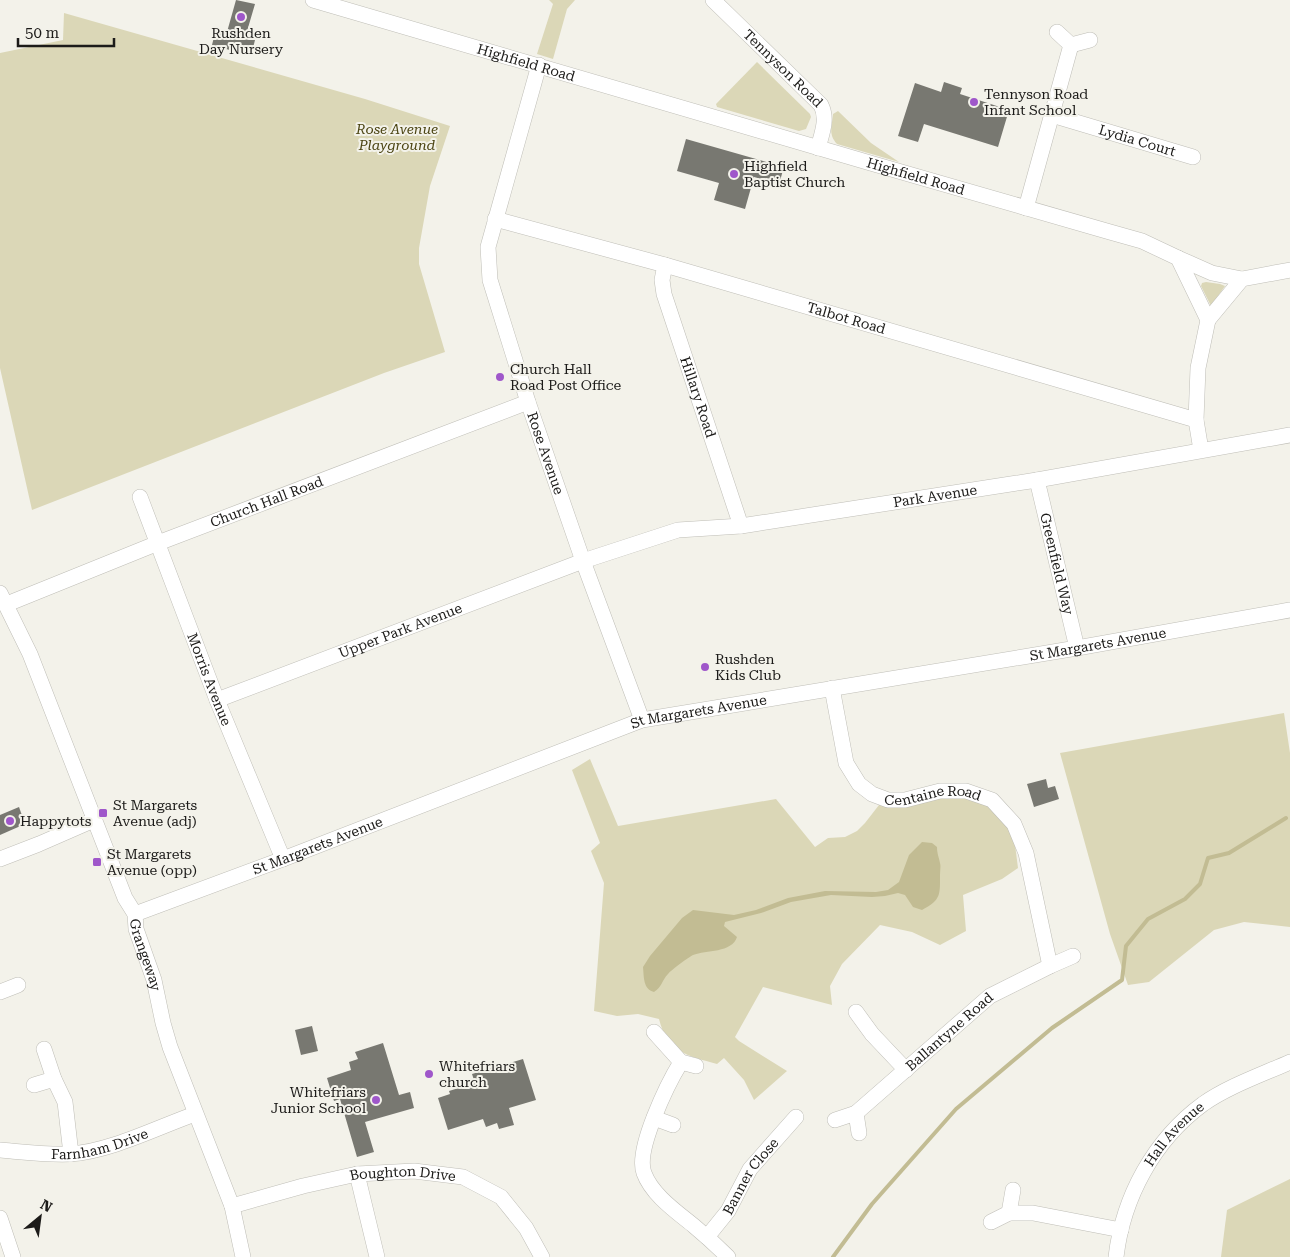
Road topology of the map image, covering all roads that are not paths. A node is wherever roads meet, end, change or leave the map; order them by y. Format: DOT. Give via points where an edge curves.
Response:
graph roads {
  1 [pos="313,0"];
  2 [pos="713,0"];
  3 [pos="349,5"];
  4 [pos="1057,32"];
  5 [pos="1090,40"];
  6 [pos="1071,45"];
  7 [pos="539,65"];
  8 [pos="1052,115"];
  9 [pos="818,148"];
  10 [pos="1193,157"];
  11 [pos="1026,208"];
  12 [pos="495,219"];
  13 [pos="1178,258"];
  14 [pos="665,265"];
  15 [pos="1290,270"];
  16 [pos="1242,279"];
  17 [pos="1208,320"];
  18 [pos="528,402"];
  19 [pos="1196,420"];
  20 [pos="1290,435"];
  21 [pos="1201,450"];
  22 [pos="1037,480"];
  23 [pos="140,497"];
  24 [pos="741,526"];
  25 [pos="158,543"];
  26 [pos="583,561"];
  27 [pos="3,599"];
  28 [pos="1290,610"];
  29 [pos="1077,648"];
  30 [pos="832,688"];
  31 [pos="217,700"];
  32 [pos="642,720"];
  33 [pos="94,820"];
  34 [pos="0,859"];
  35 [pos="283,859"];
  36 [pos="135,914"];
  37 [pos="1073,956"];
  38 [pos="1050,966"];
  39 [pos="856,1012"];
  40 [pos="654,1032"];
  41 [pos="44,1049"];
  42 [pos="1290,1062"];
  43 [pos="906,1070"];
  44 [pos="54,1079"];
  45 [pos="34,1085"];
  46 [pos="856,1113"];
  47 [pos="195,1114"];
  48 [pos="796,1117"];
  49 [pos="654,1118"];
  50 [pos="835,1120"];
  51 [pos="673,1125"];
  52 [pos="859,1133"];
  53 [pos="0,1150"];
  54 [pos="71,1154"];
  55 [pos="356,1174"];
  56 [pos="1013,1190"];
  57 [pos="232,1206"];
  58 [pos="1009,1213"];
  59 [pos="0,1218"];
  60 [pos="991,1222"];
  61 [pos="1120,1230"];
  62 [pos="707,1237"];
  63 [pos="13,1257"];
  64 [pos="243,1257"];
  65 [pos="377,1257"];
  66 [pos="542,1257"];
  67 [pos="728,1257"];
  68 [pos="1116,1257"];
  1 -- 3 [label="street, Highfield Road"];
  2 -- 9 [label="street, Tennyson Road" via="825,112"];
  3 -- 7 [label="street, Highfield Road"];
  4 -- 6 [label="street"];
  5 -- 6 [label="street"];
  6 -- 8 [label="street"];
  7 -- 9 [label="street, Highfield Road"];
  7 -- 12 [label="street, Rose Avenue"];
  8 -- 10 [label="street, Lydia Court"];
  8 -- 11 [label="street"];
  9 -- 11 [label="street, Highfield Road"];
  11 -- 13 [label="street, Highfield Road" via="1142,242"];
  12 -- 14 [label="street, Talbot Road"];
  12 -- 18 [label="street, Rose Avenue" via="488,247 490,280"];
  13 -- 16 [label="street, Highfield Road" via="1212,273"];
  13 -- 17 [label="street"];
  14 -- 19 [label="street, Talbot Road"];
  14 -- 24 [label="street, Hillary Road" via="664,294"];
  15 -- 16 [label="street"];
  16 -- 17 [label="street"];
  17 -- 19 [label="street" via="1198,368"];
  18 -- 25 [label="street, Church Hall Road"];
  18 -- 26 [label="street, Rose Avenue"];
  19 -- 21 [label="street"];
  20 -- 21 [label="street, Park Avenue"];
  21 -- 22 [label="street, Park Avenue"];
  22 -- 24 [label="street, Park Avenue"];
  22 -- 29 [label="street, Greenfield Way"];
  23 -- 25 [label="street, Morris Avenue"];
  24 -- 26 [label="street, Park Avenue" via="678,530"];
  25 -- 27 [label="street, Church Hall Road"];
  25 -- 31 [label="street, Morris Avenue"];
  26 -- 31 [label="street, Upper Park Avenue"];
  26 -- 32 [label="street, Rose Avenue"];
  27 -- 33 [label="street, Grangeway" via="30,654"];
  28 -- 29 [label="street, St Margarets Avenue"];
  29 -- 30 [label="street, St Margarets Avenue"];
  30 -- 32 [label="street, St Margarets Avenue"];
  30 -- 38 [label="street, Centaine Road" via="846,763 859,784 872,794 888,800 905,800 940,791 966,791 992,800 1014,824 1026,853"];
  31 -- 35 [label="street, Morris Avenue"];
  32 -- 35 [label="street, St Margarets Avenue"];
  33 -- 34 [label="street"];
  33 -- 36 [label="street, Grangeway" via="125,898"];
  35 -- 36 [label="street, St Margarets Avenue"];
  36 -- 47 [label="street, Grangeway" via="136,929 154,980 163,1023"];
  37 -- 38 [label="street, Ballantyne Road"];
  38 -- 43 [label="street, Ballantyne Road" via="990,996"];
  39 -- 43 [label="street"];
  40 -- 49 [label="street" via="688,1064 669,1082"];
  41 -- 44 [label="street"];
  42 -- 61 [label="street, Hall Avenue" via="1224,1092 1184,1120 1153,1156 1141,1176"];
  43 -- 46 [label="street, Ballantyne Road"];
  44 -- 45 [label="street"];
  44 -- 54 [label="street" via="65,1102"];
  46 -- 50 [label="street, Ballantyne Road"];
  46 -- 52 [label="street"];
  47 -- 54 [label="street, Farnham Drive" via="102,1148"];
  47 -- 57 [label="street, Grangeway"];
  48 -- 62 [label="street, Banner Close" via="750,1169 728,1210"];
  49 -- 51 [label="street"];
  49 -- 62 [label="street" via="642,1155 643,1173 658,1196"];
  53 -- 54 [label="street, Farnham Drive"];
  55 -- 57 [label="street, Boughton Drive"];
  55 -- 65 [label="street"];
  55 -- 66 [label="street, Boughton Drive" via="414,1171 463,1177 501,1197 526,1228"];
  56 -- 58 [label="street"];
  57 -- 64 [label="street, Grangeway"];
  58 -- 60 [label="street"];
  58 -- 61 [label="street" via="1033,1213"];
  59 -- 63 [label="street"];
  61 -- 68 [label="street, Hall Avenue"];
  62 -- 67 [label="street"];
}
